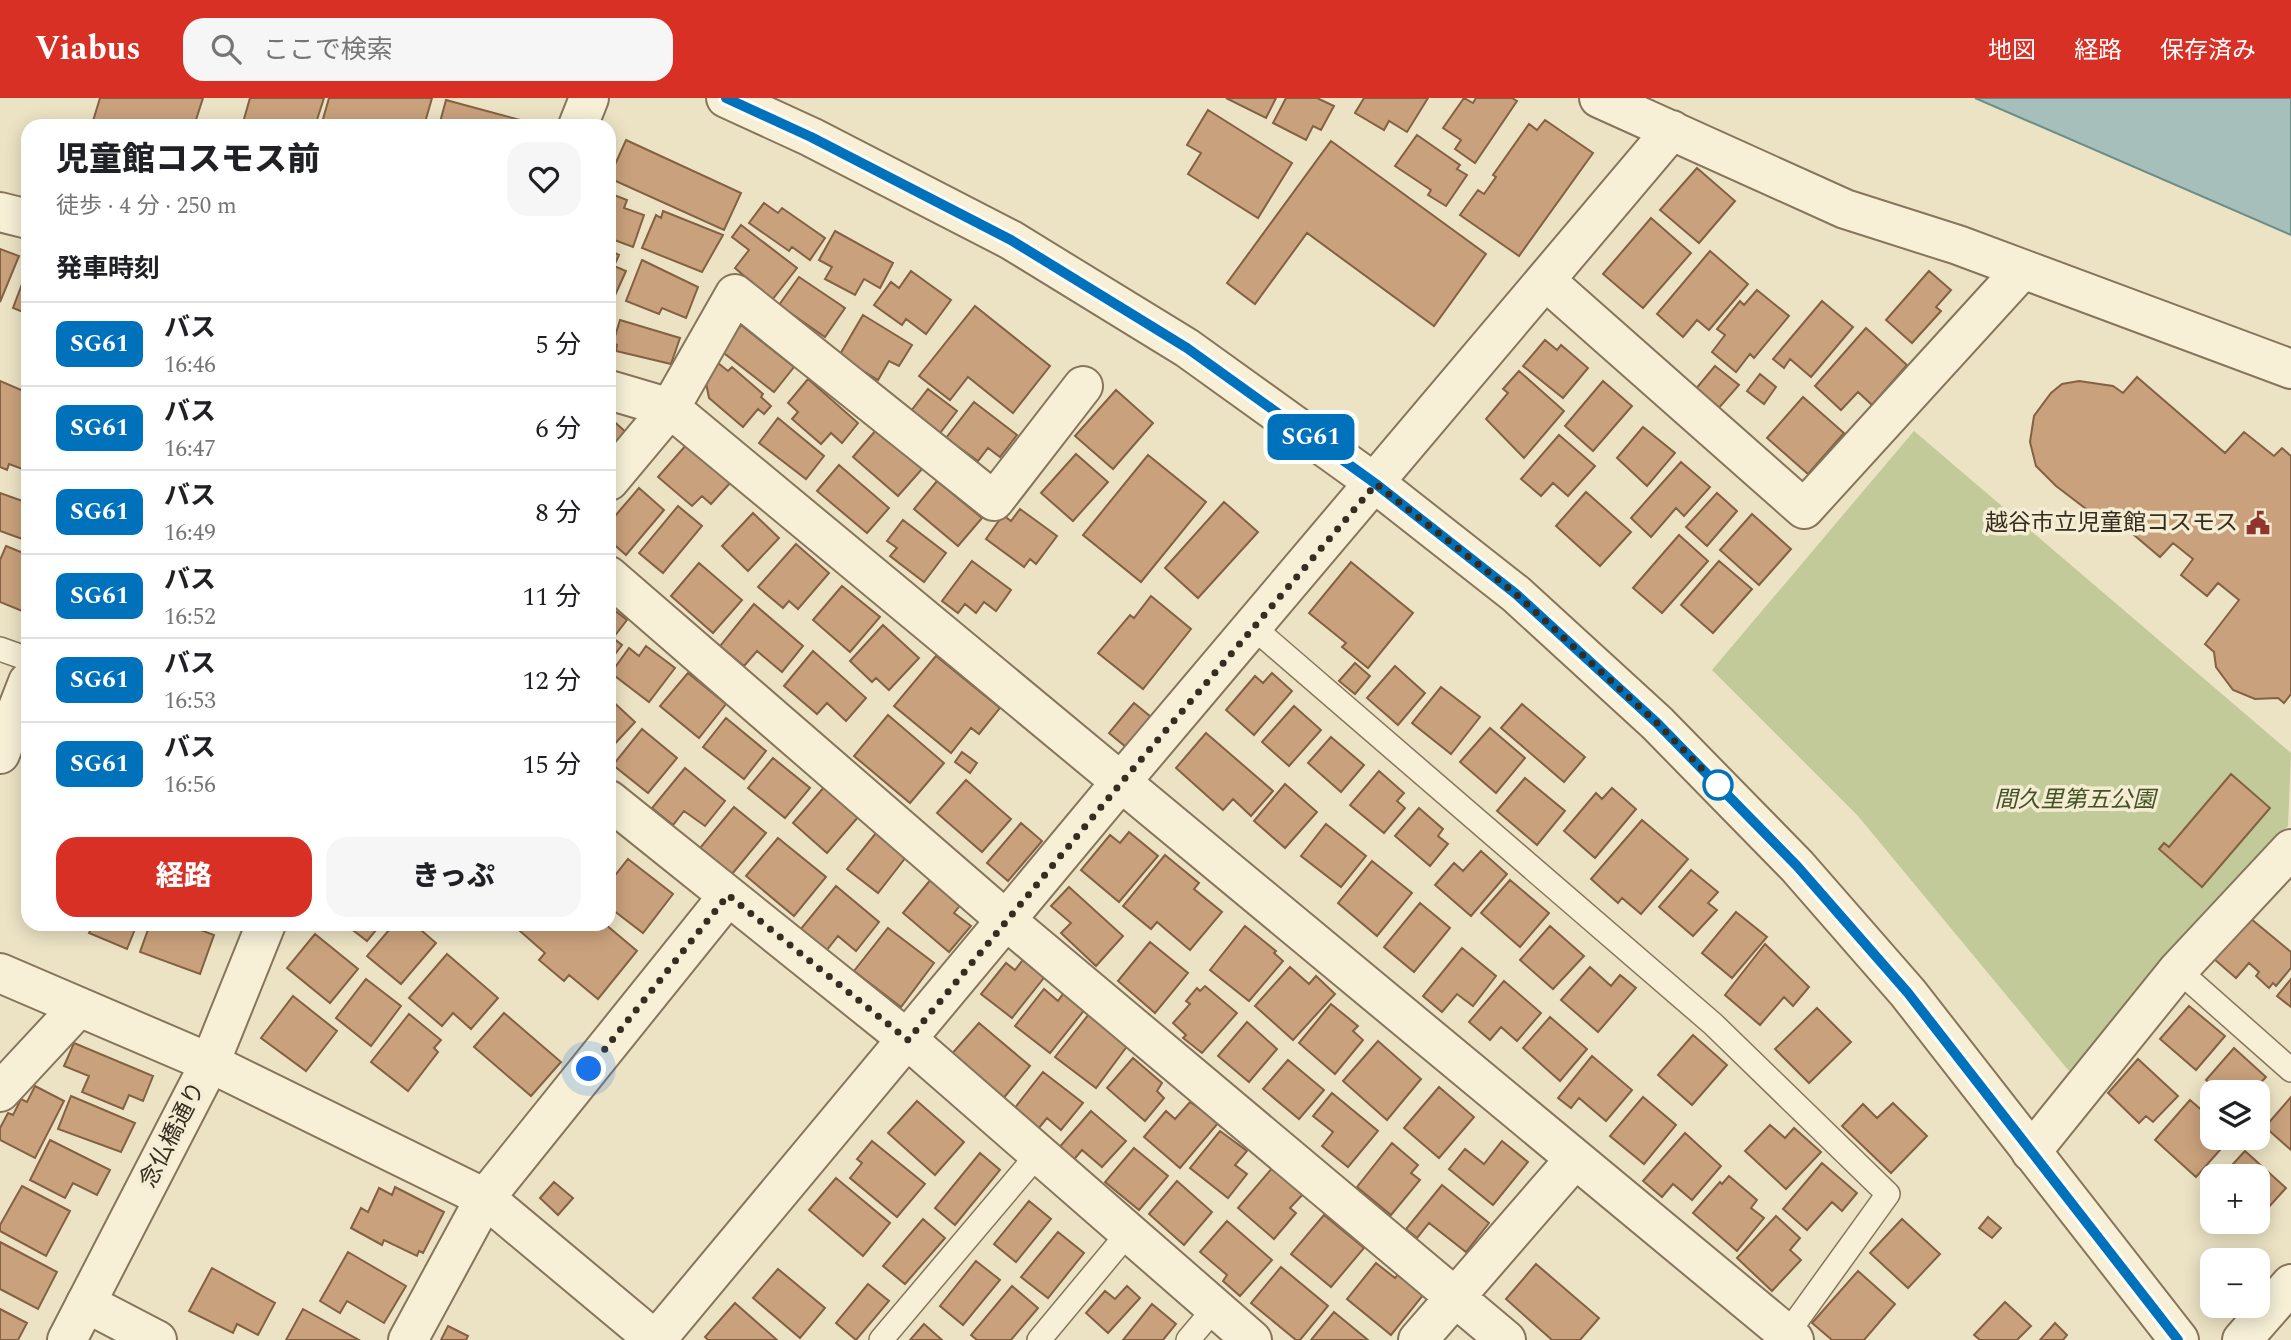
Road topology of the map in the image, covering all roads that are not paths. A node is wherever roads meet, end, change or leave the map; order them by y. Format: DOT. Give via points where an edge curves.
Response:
graph roads {
  1 [pos="589,98"];
  2 [pos="726,98"];
  3 [pos="1599,98"];
  4 [pos="581,119"];
  5 [pos="1672,131"];
  6 [pos="0,212"];
  7 [pos="21,217"];
  8 [pos="2022,270"];
  9 [pos="1546,281"];
  10 [pos="2291,369"];
  11 [pos="1083,386"];
  12 [pos="616,392"];
  13 [pos="670,408"];
  14 [pos="616,473"];
  15 [pos="1376,484"];
  16 [pos="616,582"];
  17 [pos="1254,628"];
  18 [pos="0,649"];
  19 [pos="21,656"];
  20 [pos="21,700"];
  21 [pos="0,754"];
  22 [pos="1121,783"];
  23 [pos="616,806"];
  24 [pos="2291,849"];
  25 [pos="728,895"];
  26 [pos="1007,921"];
  27 [pos="263,931"];
  28 [pos="2178,970"];
  29 [pos="0,973"];
  30 [pos="79,1007"];
  31 [pos="908,1040"];
  32 [pos="209,1063"];
  33 [pos="2291,1070"];
  34 [pos="0,1092"];
  35 [pos="2031,1152"];
  36 [pos="1039,1153"];
  37 [pos="1575,1159"];
  38 [pos="485,1198"];
  39 [pos="1129,1232"];
  40 [pos="2291,1284"];
  41 [pos="1455,1297"];
  42 [pos="86,1303"];
  43 [pos="1215,1308"];
  44 [pos="1791,1337"];
  45 [pos="67,1340"];
  46 [pos="157,1340"];
  47 [pos="408,1340"];
  48 [pos="656,1340"];
  49 [pos="881,1340"];
  50 [pos="1039,1340"];
  51 [pos="1188,1340"];
  52 [pos="1252,1340"];
  53 [pos="1418,1340"];
  54 [pos="1506,1340"];
  55 [pos="2179,1340"];
  56 [pos="2242,1340"];
  1 -- 4 [label="street"];
  2 -- 15 [label="street" via="1011,240 1187,348"];
  3 -- 5 [label="street"];
  5 -- 8 [label="street" via="1845,209"];
  5 -- 9 [label="street"];
  6 -- 7 [label="street"];
  8 -- 9 [label="street" via="1804,509"];
  8 -- 10 [label="street"];
  9 -- 15 [label="street"];
  11 -- 13 [label="street" via="994,501 735,294"];
  12 -- 13 [label="street"];
  13 -- 14 [label="street"];
  13 -- 22 [label="street"];
  15 -- 17 [label="street"];
  15 -- 35 [label="street" via="1526,603 1657,723 1797,866 1908,993"];
  16 -- 26 [label="street"];
  17 -- 22 [label="street"];
  17 -- 44 [label="lane" via="1713,1024 1888,1194"];
  18 -- 19 [label="lane"];
  20 -- 21 [label="street"];
  22 -- 26 [label="street"];
  22 -- 37 [label="street"];
  23 -- 25 [label="street"];
  24 -- 28 [label="street"];
  25 -- 31 [label="street"];
  25 -- 38 [label="street"];
  26 -- 31 [label="street"];
  26 -- 41 [label="street"];
  27 -- 32 [label="street, 念仏橋通り"];
  28 -- 33 [label="lane"];
  28 -- 35 [label="street"];
  29 -- 30 [label="street"];
  30 -- 32 [label="street"];
  30 -- 34 [label="street"];
  31 -- 36 [label="street"];
  31 -- 48 [label="street"];
  32 -- 38 [label="street"];
  32 -- 42 [label="street, 念仏橋通り"];
  35 -- 55 [label="street"];
  36 -- 39 [label="street"];
  36 -- 49 [label="lane"];
  37 -- 41 [label="street"];
  37 -- 44 [label="street"];
  38 -- 47 [label="street"];
  38 -- 48 [label="street"];
  39 -- 43 [label="street"];
  39 -- 50 [label="lane"];
  40 -- 56 [label="street"];
  41 -- 53 [label="street"];
  41 -- 54 [label="street"];
  42 -- 45 [label="street, 念仏橋通り"];
  42 -- 46 [label="street"];
  43 -- 51 [label="lane"];
  43 -- 52 [label="street"];
}
